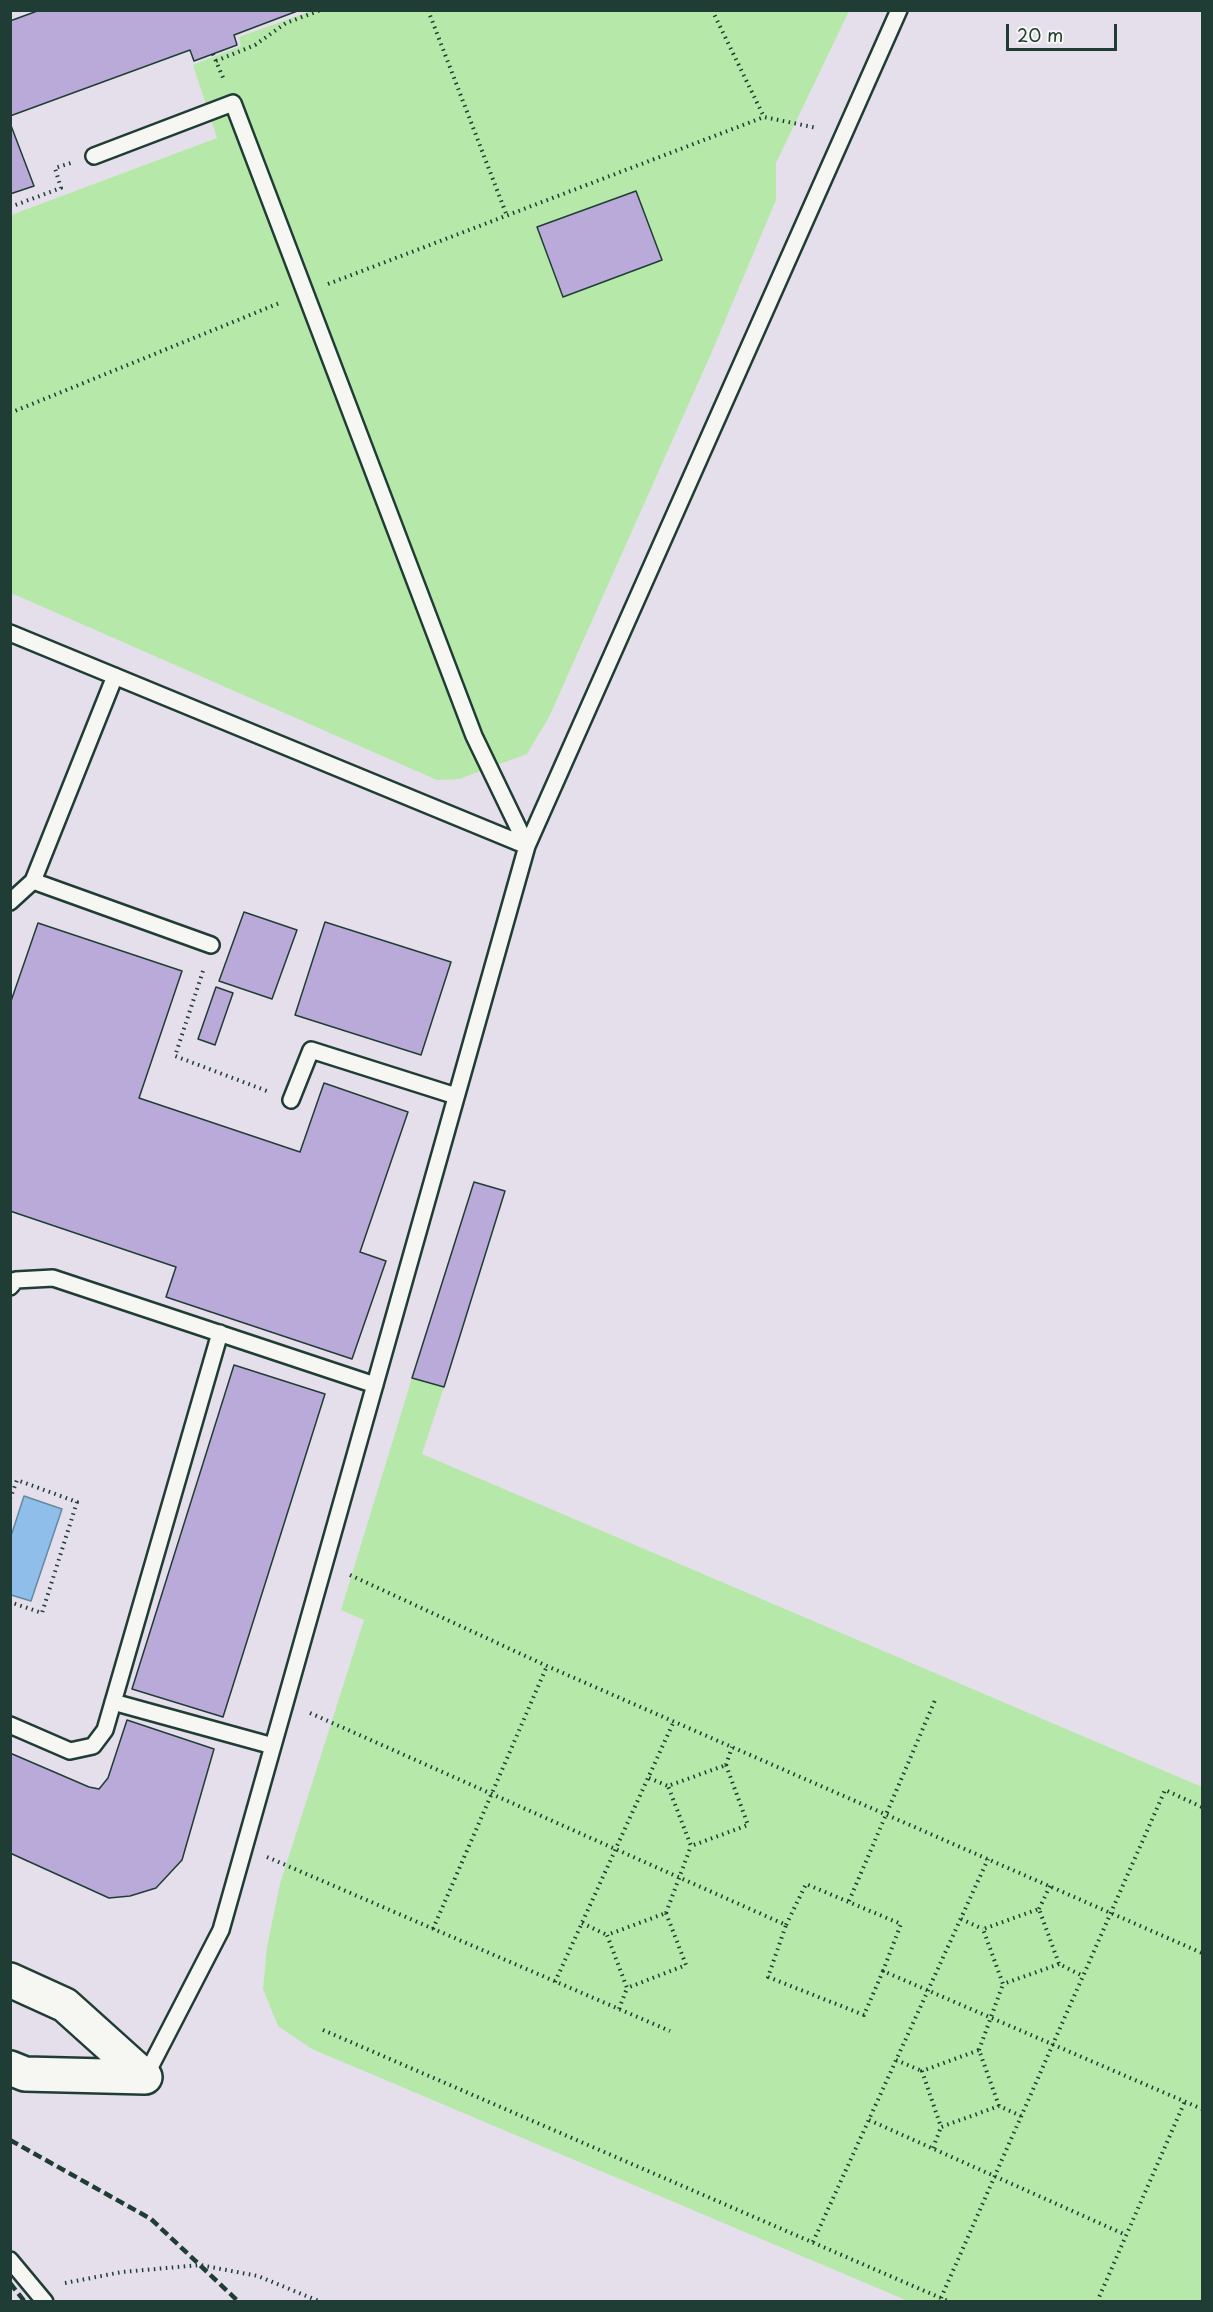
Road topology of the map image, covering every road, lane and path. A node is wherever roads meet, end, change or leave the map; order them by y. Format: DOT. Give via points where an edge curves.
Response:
graph roads {
  1 [pos="321,10"];
  2 [pos="428,10"];
  3 [pos="712,10"];
  4 [pos="899,10"];
  5 [pos="216,61"];
  6 [pos="764,117"];
  7 [pos="844,133"];
  8 [pos="94,156"];
  9 [pos="10,207"];
  10 [pos="507,216"];
  11 [pos="305,293"];
  12 [pos="10,413"];
  13 [pos="10,633"];
  14 [pos="115,676"];
  15 [pos="527,846"];
  16 [pos="33,881"];
  17 [pos="10,902"];
  18 [pos="212,945"];
  19 [pos="456,1096"];
  20 [pos="291,1100"];
  21 [pos="10,1287"];
  22 [pos="220,1333"];
  23 [pos="375,1385"];
  24 [pos="10,1499"];
  25 [pos="325,1563"];
  26 [pos="10,1602"];
  27 [pos="547,1666"];
  28 [pos="936,1698"];
  29 [pos="113,1702"];
  30 [pos="286,1702"];
  31 [pos="674,1721"];
  32 [pos="10,1725"];
  33 [pos="273,1746"];
  34 [pos="732,1747"];
  35 [pos="726,1765"];
  36 [pos="649,1778"];
  37 [pos="668,1786"];
  38 [pos="492,1794"];
  39 [pos="1203,1807"];
  40 [pos="886,1815"];
  41 [pos="691,1846"];
  42 [pos="244,1848"];
  43 [pos="616,1849"];
  44 [pos="988,1859"];
  45 [pos="679,1877"];
  46 [pos="1050,1886"];
  47 [pos="849,1901"];
  48 [pos="1039,1909"];
  49 [pos="666,1913"];
  50 [pos="1111,1913"];
  51 [pos="961,1919"];
  52 [pos="582,1923"];
  53 [pos="786,1925"];
  54 [pos="433,1929"];
  55 [pos="983,1929"];
  56 [pos="607,1935"];
  57 [pos="1203,1953"];
  58 [pos="1059,1964"];
  59 [pos="883,1971"];
  60 [pos="1083,1976"];
  61 [pos="10,1980"];
  62 [pos="555,1982"];
  63 [pos="1003,1984"];
  64 [pos="627,1988"];
  65 [pos="928,1990"];
  66 [pos="619,2009"];
  67 [pos="991,2017"];
  68 [pos="323,2030"];
  69 [pos="670,2031"];
  70 [pos="1053,2044"];
  71 [pos="979,2050"];
  72 [pos="896,2060"];
  73 [pos="10,2068"];
  74 [pos="922,2071"];
  75 [pos="145,2077"];
  76 [pos="1185,2101"];
  77 [pos="999,2106"];
  78 [pos="1203,2109"];
  79 [pos="1021,2116"];
  80 [pos="869,2120"];
  81 [pos="941,2127"];
  82 [pos="933,2148"];
  83 [pos="994,2176"];
  84 [pos="1126,2235"];
  85 [pos="813,2242"];
  86 [pos="10,2260"];
  87 [pos="34,2289"];
  88 [pos="941,2298"];
  89 [pos="45,2301"];
  90 [pos="321,2301"];
  91 [pos="950,2301"];
  92 [pos="1097,2301"];
  1 -- 5 [label="path" via="286,23 255,45"];
  2 -- 10 [label="path"];
  3 -- 6 [label="path"];
  4 -- 7 [label="lane"];
  6 -- 7 [label="path"];
  6 -- 10 [label="path"];
  7 -- 15 [label="lane"];
  8 -- 9 [label="path" via="55,168 61,188"];
  8 -- 11 [label="lane" via="233,103"];
  10 -- 11 [label="path"];
  11 -- 12 [label="path"];
  11 -- 15 [label="lane" via="474,736"];
  13 -- 14 [label="lane"];
  14 -- 15 [label="lane"];
  14 -- 16 [label="lane"];
  15 -- 19 [label="lane"];
  16 -- 17 [label="lane"];
  16 -- 18 [label="lane"];
  18 -- 20 [label="path" via="176,1056"];
  19 -- 20 [label="lane" via="311,1050"];
  19 -- 23 [label="lane"];
  21 -- 22 [label="lane" via="16,1280 54,1278"];
  22 -- 23 [label="lane"];
  22 -- 29 [label="lane"];
  23 -- 25 [label="lane"];
  24 -- 26 [label="path" via="17,1480 77,1502 42,1612"];
  25 -- 27 [label="path"];
  25 -- 30 [label="lane"];
  27 -- 31 [label="path"];
  27 -- 38 [label="path"];
  28 -- 40 [label="path"];
  29 -- 32 [label="lane" via="105,1730 93,1746 70,1751"];
  29 -- 33 [label="lane"];
  30 -- 33 [label="lane"];
  30 -- 38 [label="path"];
  31 -- 34 [label="path"];
  31 -- 36 [label="path"];
  33 -- 42 [label="lane"];
  34 -- 35 [label="path"];
  34 -- 40 [label="path"];
  35 -- 37 [label="path"];
  35 -- 41 [label="path" via="748,1824"];
  36 -- 37 [label="path"];
  36 -- 43 [label="path"];
  37 -- 41 [label="path"];
  38 -- 43 [label="path"];
  38 -- 54 [label="path"];
  39 -- 50 [label="path" via="1165,1790"];
  40 -- 44 [label="path"];
  40 -- 47 [label="path"];
  41 -- 45 [label="path"];
  42 -- 54 [label="path"];
  42 -- 75 [label="lane" via="221,1930"];
  43 -- 45 [label="path"];
  43 -- 52 [label="path"];
  44 -- 46 [label="path"];
  44 -- 51 [label="path"];
  45 -- 49 [label="path"];
  45 -- 53 [label="path"];
  46 -- 48 [label="path"];
  46 -- 50 [label="path"];
  47 -- 53 [label="path" via="806,1884"];
  47 -- 59 [label="path" via="901,1924"];
  48 -- 55 [label="path"];
  48 -- 58 [label="path"];
  49 -- 56 [label="path"];
  49 -- 64 [label="path" via="686,1965"];
  50 -- 57 [label="path"];
  50 -- 60 [label="path"];
  51 -- 55 [label="path"];
  51 -- 65 [label="path"];
  52 -- 56 [label="path"];
  52 -- 62 [label="path"];
  53 -- 59 [label="path" via="768,1977 864,2015"];
  54 -- 62 [label="path"];
  55 -- 63 [label="path"];
  56 -- 64 [label="path"];
  58 -- 60 [label="path"];
  58 -- 63 [label="path"];
  59 -- 65 [label="path"];
  60 -- 70 [label="path"];
  61 -- 75 [label="street" via="65,2005"];
  62 -- 66 [label="path"];
  63 -- 67 [label="path"];
  64 -- 66 [label="path"];
  65 -- 67 [label="path"];
  65 -- 72 [label="path"];
  66 -- 69 [label="path"];
  67 -- 70 [label="path"];
  67 -- 71 [label="path"];
  68 -- 85 [label="path"];
  70 -- 76 [label="path"];
  70 -- 79 [label="path"];
  71 -- 74 [label="path"];
  71 -- 77 [label="path"];
  72 -- 74 [label="path"];
  72 -- 80 [label="path"];
  73 -- 75 [label="street" via="25,2074"];
  74 -- 81 [label="path"];
  76 -- 78 [label="path"];
  76 -- 84 [label="path"];
  77 -- 79 [label="path"];
  77 -- 81 [label="path"];
  79 -- 83 [label="path"];
  80 -- 82 [label="path"];
  80 -- 85 [label="path"];
  81 -- 82 [label="path"];
  82 -- 83 [label="path"];
  83 -- 84 [label="path"];
  83 -- 88 [label="path"];
  84 -- 92 [label="path"];
  85 -- 88 [label="path"];
  86 -- 87 [label="lane"];
  87 -- 89 [label="lane"];
  87 -- 90 [label="path" via="122,2272 200,2265 258,2276"];
  88 -- 91 [label="path"];
}
